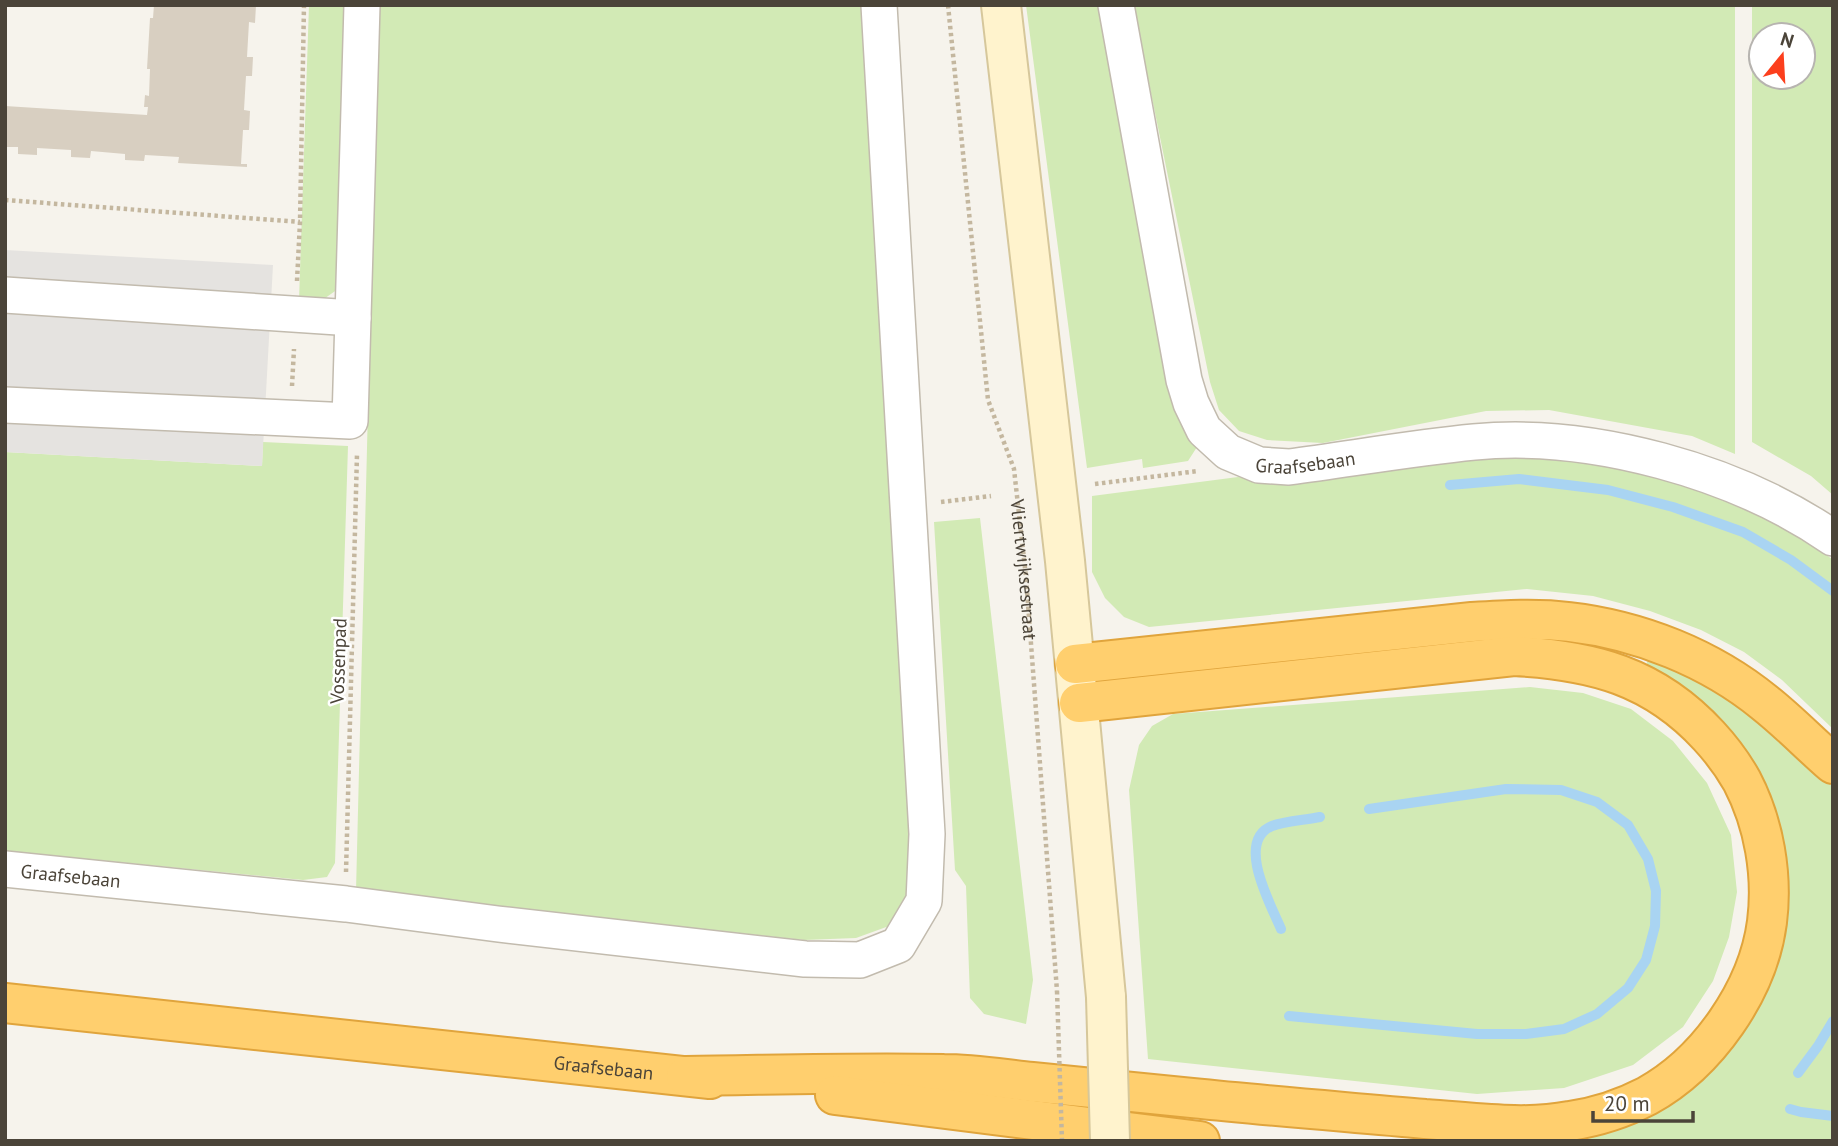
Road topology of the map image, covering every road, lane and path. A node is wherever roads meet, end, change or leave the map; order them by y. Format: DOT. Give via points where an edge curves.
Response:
graph roads {
  1 [pos="304,5"];
  2 [pos="362,5"];
  3 [pos="879,5"];
  4 [pos="948,5"];
  5 [pos="1001,5"];
  6 [pos="1116,5"];
  7 [pos="5,200"];
  8 [pos="5,295"];
  9 [pos="353,318"];
  10 [pos="5,405"];
  11 [pos="349,421"];
  12 [pos="1228,452"];
  13 [pos="1095,484"];
  14 [pos="991,496"];
  15 [pos="909,506"];
  16 [pos="1833,538"];
  17 [pos="1075,664"];
  18 [pos="1079,703"];
  19 [pos="1833,764"];
  20 [pos="5,869"];
  21 [pos="345,904"];
  22 [pos="5,1003"];
  23 [pos="685,1076"];
  24 [pos="1062,1141"];
  25 [pos="1110,1141"];
  26 [pos="1200,1141"];
  1 -- 7 [label="path" via="300,222"];
  2 -- 9 [label="street"];
  3 -- 15 [label="street"];
  4 -- 24 [label="path, Vliertwijksestraat, bridge" via="988,400 1014,469 1026,578 1057,991"];
  5 -- 17 [label="street, Vliertwijksestraat"];
  6 -- 12 [label="street, Graafsebaan" via="1184,380 1204,430"];
  8 -- 9 [label="street"];
  9 -- 11 [label="street"];
  10 -- 11 [label="street"];
  11 -- 21 [label="path, Vossenpad" via="358,435"];
  12 -- 13 [label="path" via="1200,470"];
  12 -- 16 [label="street, Graafsebaan" via="1259,465 1289,467 1475,442 1545,441 1610,449 1679,465 1741,489"];
  14 -- 15 [label="path"];
  15 -- 21 [label="street, Graafsebaan" via="927,834 924,901 898,945 859,960 805,959"];
  17 -- 18 [label="street, Vliertwijksestraat"];
  17 -- 19 [label="highway" via="1472,622 1569,622 1645,638 1728,676 1766,703"];
  18 -- 23 [label="highway" via="1514,656 1551,658 1619,673 1671,700 1720,748 1742,781 1763,835 1767,866 1767,923 1751,976 1724,1026 1677,1075 1646,1096 1569,1122 1482,1123 947,1074"];
  18 -- 25 [label="street, Vliertwijksestraat, bridge" via="1106,997"];
  20 -- 21 [label="street, Graafsebaan"];
  22 -- 23 [label="highway, Graafsebaan"];
  23 -- 26 [label="highway, Graafsebaan"];
}
